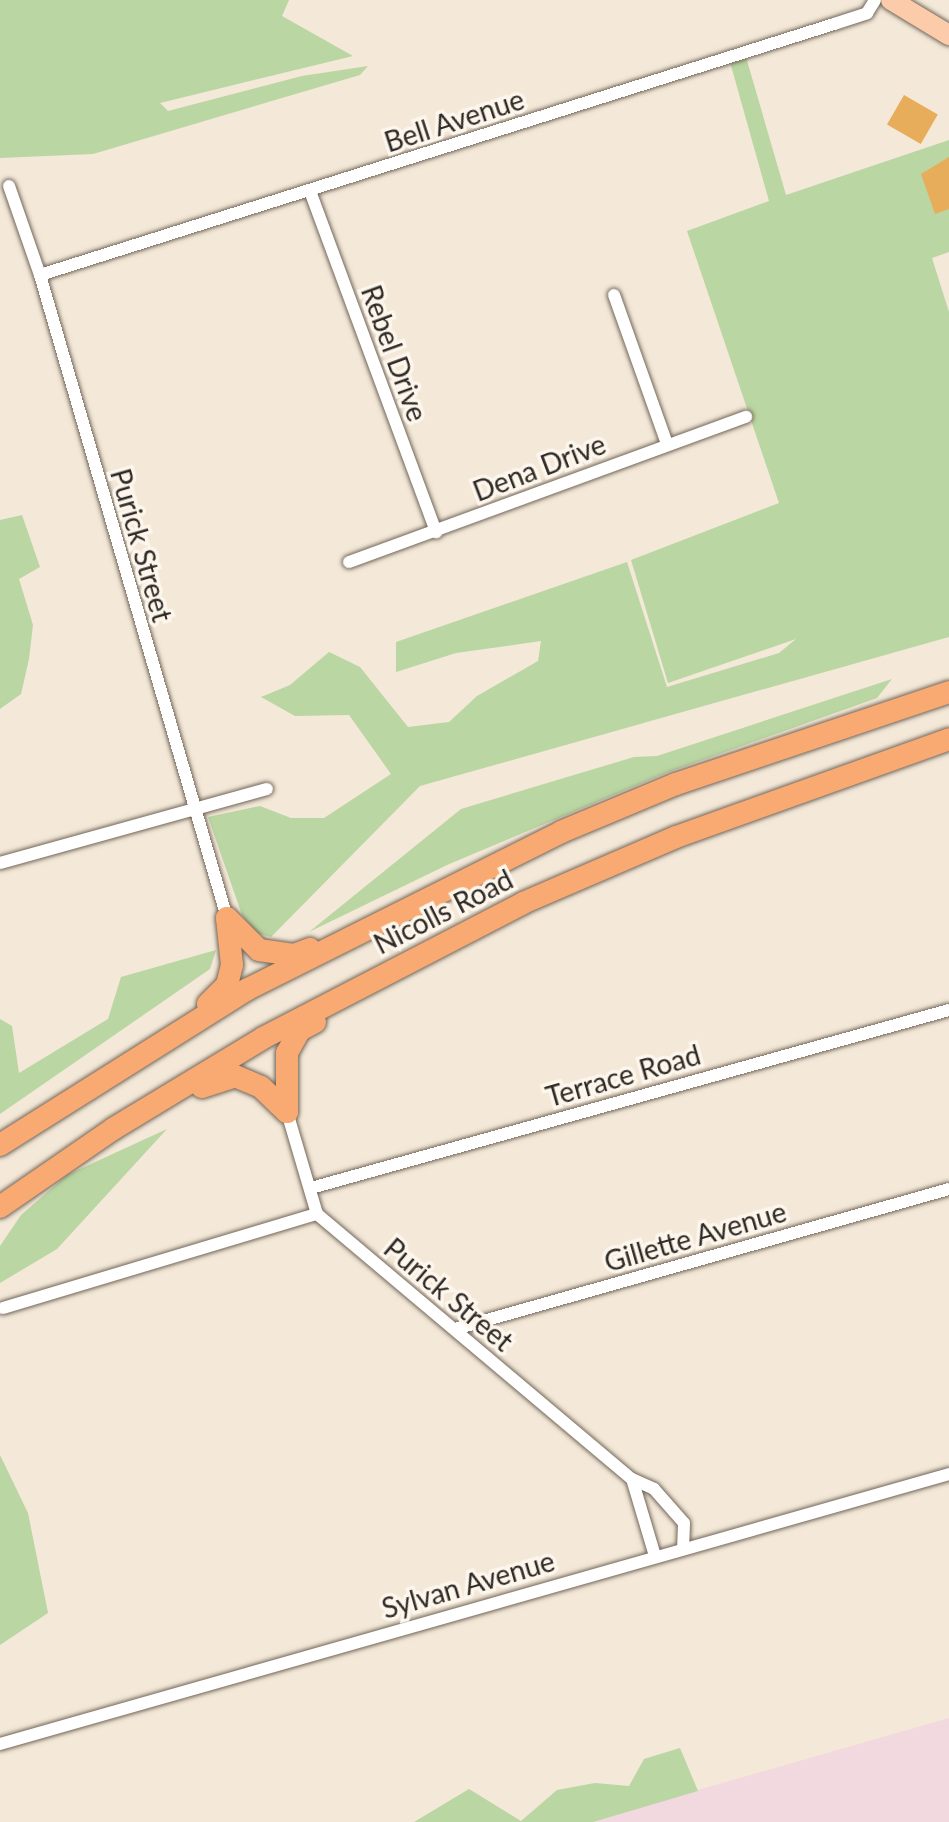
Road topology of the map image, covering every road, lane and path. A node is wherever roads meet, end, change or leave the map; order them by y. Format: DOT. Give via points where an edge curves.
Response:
graph roads {
  1 [pos="875,0"];
  2 [pos="891,0"];
  3 [pos="949,35"];
  4 [pos="9,186"];
  5 [pos="310,191"];
  6 [pos="40,275"];
  7 [pos="614,295"];
  8 [pos="746,417"];
  9 [pos="667,444"];
  10 [pos="436,532"];
  11 [pos="349,562"];
  12 [pos="949,692"];
  13 [pos="949,739"];
  14 [pos="267,789"];
  15 [pos="194,808"];
  16 [pos="0,863"];
  17 [pos="227,918"];
  18 [pos="362,930"];
  19 [pos="352,992"];
  20 [pos="949,1010"];
  21 [pos="185,1024"];
  22 [pos="142,1111"];
  23 [pos="287,1112"];
  24 [pos="0,1145"];
  25 [pos="311,1188"];
  26 [pos="949,1189"];
  27 [pos="0,1207"];
  28 [pos="317,1214"];
  29 [pos="3,1308"];
  30 [pos="455,1329"];
  31 [pos="949,1474"];
  32 [pos="632,1479"];
  33 [pos="683,1549"];
  34 [pos="655,1556"];
  35 [pos="0,1744"];
  1 -- 5 [label="street, Bell Avenue" via="867,13"];
  2 -- 3 [label="main road"];
  4 -- 6 [label="street, Purick Street"];
  5 -- 6 [label="street, Bell Avenue"];
  5 -- 10 [label="street, Rebel Drive"];
  6 -- 15 [label="street, Purick Street"];
  7 -- 9 [label="street"];
  8 -- 9 [label="street, Dena Drive"];
  9 -- 10 [label="street, Dena Drive"];
  10 -- 11 [label="street, Dena Drive"];
  12 -- 18 [label="highway, Nicolls Road" via="676,784 561,832"];
  13 -- 19 [label="highway, Nicolls Road" via="676,837 523,903"];
  14 -- 15 [label="street"];
  15 -- 16 [label="street"];
  15 -- 17 [label="street, Purick Street"];
  17 -- 18 [label="highway" via="259,950 274,955 294,955"];
  17 -- 21 [label="highway" via="227,985"];
  18 -- 21 [label="highway, Nicolls Road"];
  19 -- 22 [label="highway, Nicolls Road"];
  19 -- 23 [label="highway" via="346,1005 300,1030 287,1053"];
  20 -- 25 [label="street, Terrace Road"];
  21 -- 24 [label="highway, Nicolls Road"];
  22 -- 23 [label="highway" via="235,1076 261,1087"];
  22 -- 27 [label="highway, Nicolls Road"];
  23 -- 25 [label="street"];
  25 -- 28 [label="street"];
  26 -- 30 [label="street, Gillette Avenue"];
  28 -- 29 [label="street"];
  28 -- 30 [label="street, Purick Street"];
  30 -- 32 [label="street, Purick Street"];
  31 -- 33 [label="street, Sylvan Avenue"];
  32 -- 33 [label="street, Purick Street" via="654,1489 684,1523"];
  32 -- 34 [label="street"];
  33 -- 34 [label="street, Sylvan Avenue"];
  34 -- 35 [label="street, Sylvan Avenue"];
}
